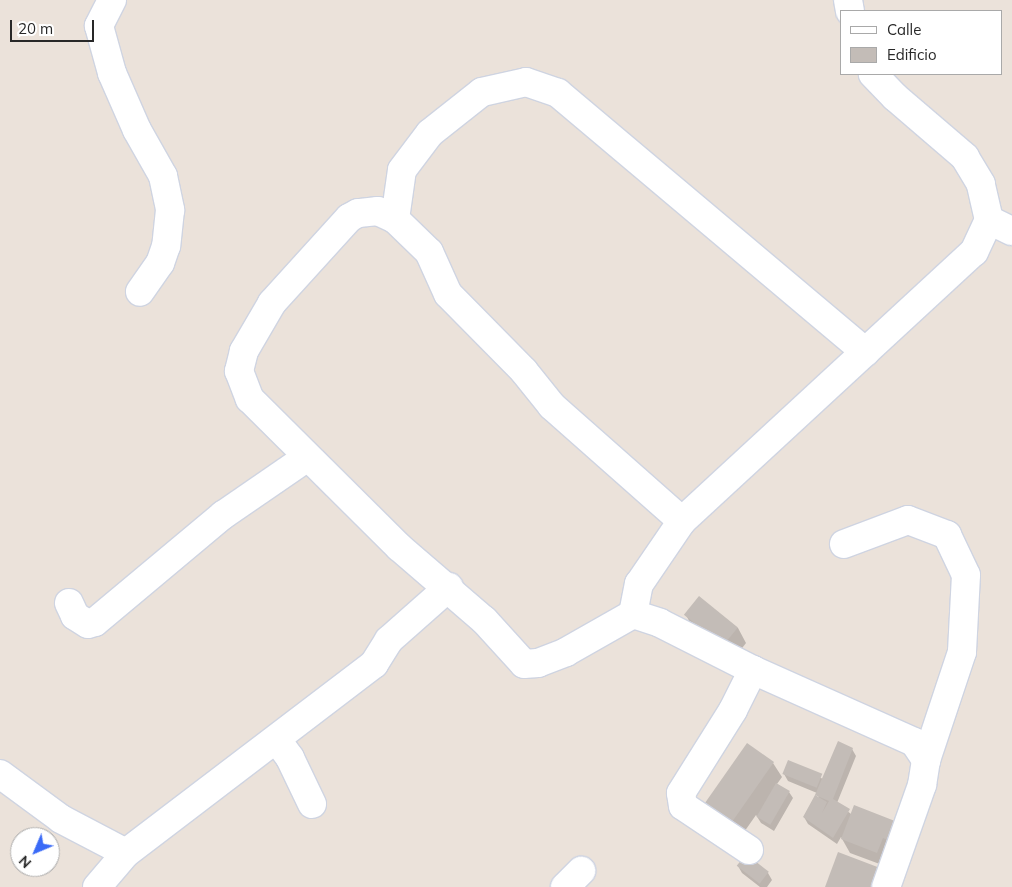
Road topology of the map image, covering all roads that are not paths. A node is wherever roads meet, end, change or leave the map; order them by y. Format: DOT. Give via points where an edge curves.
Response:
graph roads {
  1 [pos="112,0"];
  2 [pos="873,75"];
  3 [pos="395,219"];
  4 [pos="1001,225"];
  5 [pos="140,292"];
  6 [pos="866,352"];
  7 [pos="306,458"];
  8 [pos="682,522"];
  9 [pos="844,544"];
  10 [pos="449,587"];
  11 [pos="69,603"];
  12 [pos="633,614"];
  13 [pos="753,670"];
  14 [pos="277,740"];
  15 [pos="926,760"];
  16 [pos="0,774"];
  17 [pos="312,804"];
  18 [pos="749,850"];
  19 [pos="126,853"];
  20 [pos="97,887"];
  21 [pos="886,887"];
  1 -- 5 [label="street" via="99,26 112,73 136,130 163,176 170,210 163,254"];
  2 -- 4 [label="street" via="965,157"];
  3 -- 6 [label="street" via="402,170 430,133 482,92 526,82 558,93"];
  3 -- 7 [label="street" via="378,210 349,218 272,304 244,351 239,371 250,399"];
  3 -- 8 [label="street" via="429,252 448,294 524,371 552,406"];
  4 -- 6 [label="street"];
  6 -- 8 [label="street"];
  7 -- 10 [label="street" via="399,547"];
  7 -- 11 [label="street" via="224,515 95,622 88,624 75,616"];
  8 -- 12 [label="street" via="639,584"];
  9 -- 15 [label="street" via="908,520 947,535 966,575 962,652"];
  10 -- 12 [label="street" via="524,664 538,663 566,652"];
  10 -- 14 [label="street" via="389,640 374,664"];
  12 -- 13 [label="street" via="660,622"];
  13 -- 15 [label="street" via="914,742"];
  13 -- 18 [label="street" via="680,793 683,806"];
  14 -- 17 [label="street" via="290,758"];
  14 -- 19 [label="street"];
  15 -- 21 [label="street" via="922,785"];
  16 -- 19 [label="street" via="61,819"];
  19 -- 20 [label="street"];
}
